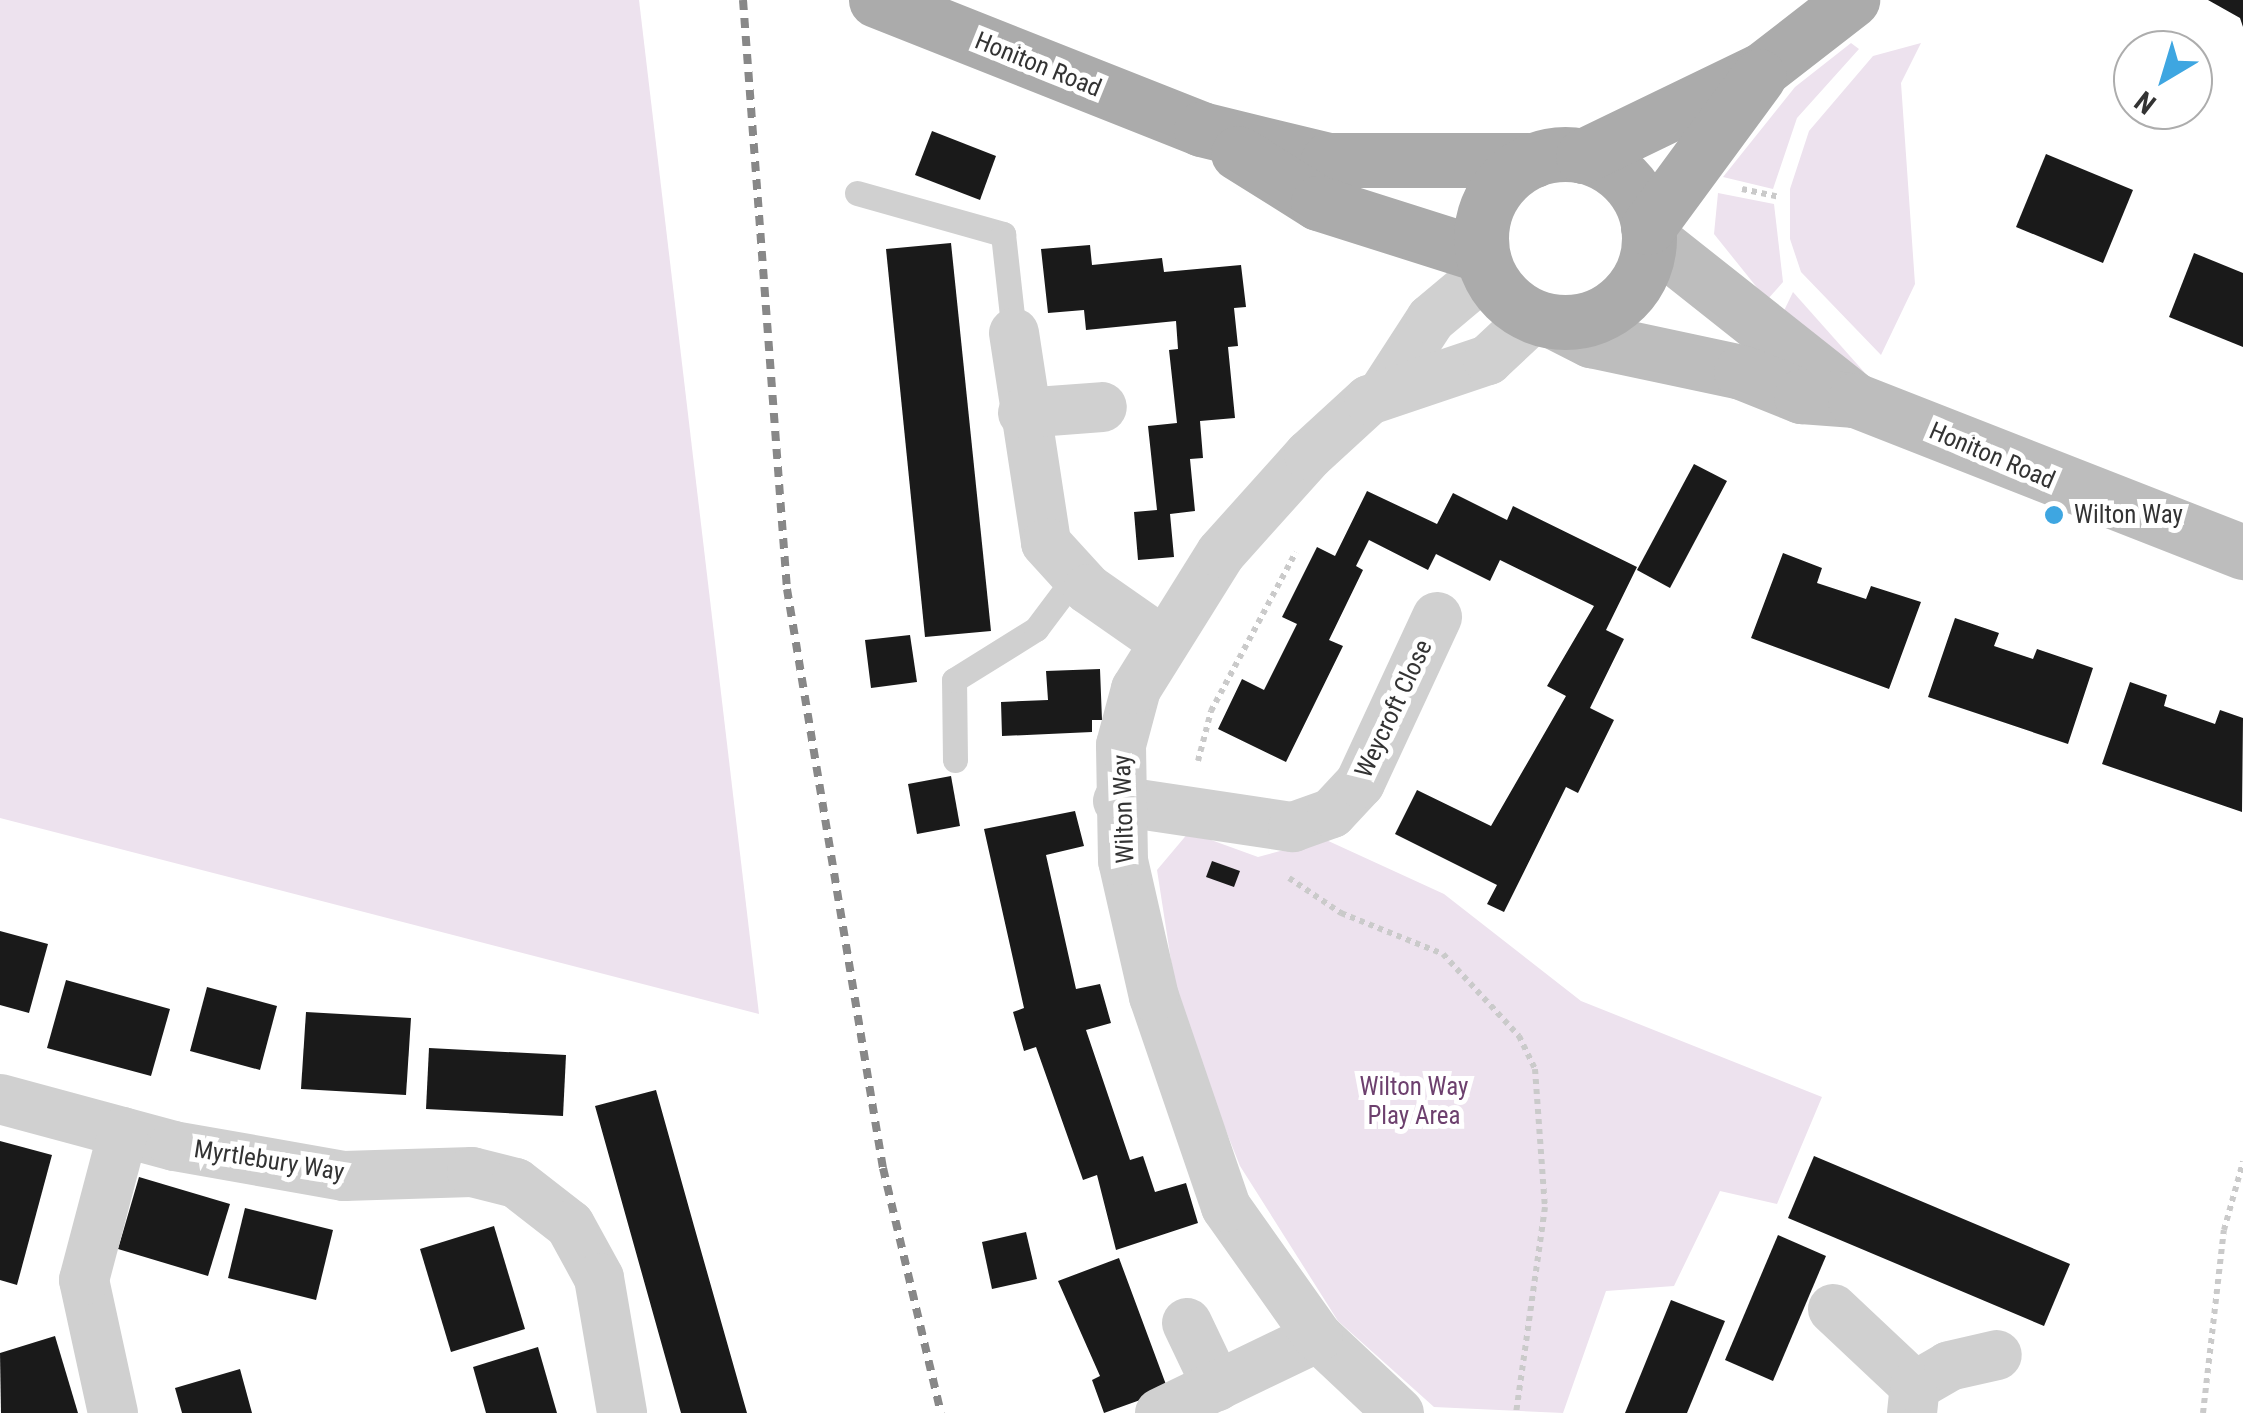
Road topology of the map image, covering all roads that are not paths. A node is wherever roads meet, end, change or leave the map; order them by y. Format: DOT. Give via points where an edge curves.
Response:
graph roads {
  1 [pos="876,0"];
  2 [pos="1852,0"];
  3 [pos="1764,69"];
  4 [pos="1201,130"];
  5 [pos="1558,158"];
  6 [pos="857,193"];
  7 [pos="1649,232"];
  8 [pos="1485,264"];
  9 [pos="1546,320"];
  10 [pos="1014,334"];
  11 [pos="1382,392"];
  12 [pos="1855,400"];
  13 [pos="1102,407"];
  14 [pos="1024,413"];
  15 [pos="2243,552"];
  16 [pos="1075,577"];
  17 [pos="1437,617"];
  18 [pos="1164,642"];
  19 [pos="955,760"];
  20 [pos="1118,801"];
  21 [pos="0,1098"];
  22 [pos="123,1132"];
  23 [pos="1833,1309"];
  24 [pos="1187,1324"];
  25 [pos="1318,1336"];
  26 [pos="1997,1355"];
  27 [pos="1218,1386"];
  28 [pos="1914,1399"];
  29 [pos="113,1413"];
  30 [pos="622,1413"];
  31 [pos="1160,1413"];
  32 [pos="1400,1413"];
  1 -- 4 [label="main road, Honiton Road"];
  2 -- 3 [label="main road"];
  3 -- 5 [label="main road"];
  3 -- 7 [label="main road"];
  4 -- 5 [label="main road, Honiton Road" via="1328,160"];
  4 -- 8 [label="main road, Honiton Road" via="1318,203"];
  5 -- 7 [label="main road" via="1627,182"];
  5 -- 8 [label="main road" via="1496,188 1481,232"];
  6 -- 10 [label="lane" via="1003,234"];
  7 -- 9 [label="main road" via="1646,260 1622,300 1592,318"];
  7 -- 12 [label="main road, Honiton Road"];
  8 -- 9 [label="main road"];
  8 -- 11 [label="street, Wilton Way" via="1430,319"];
  9 -- 11 [label="street, Wilton Way" via="1488,360"];
  9 -- 12 [label="main road, Honiton Road" via="1591,340 1741,372 1801,396"];
  10 -- 14 [label="street"];
  11 -- 18 [label="street, Wilton Way" via="1310,455 1220,553"];
  12 -- 15 [label="main road, Honiton Road"];
  13 -- 14 [label="street"];
  14 -- 16 [label="street" via="1036,514 1046,543"];
  16 -- 18 [label="street"];
  16 -- 19 [label="lane" via="1036,628 954,680"];
  17 -- 20 [label="street, Weycroft Close" via="1360,784 1312,823"];
  18 -- 20 [label="street, Wilton Way" via="1136,690 1121,745"];
  20 -- 25 [label="street, Wilton Way" via="1123,860 1154,997 1226,1207"];
  21 -- 22 [label="street, Myrtlebury Way"];
  22 -- 29 [label="street" via="84,1280"];
  22 -- 30 [label="street, Myrtlebury Way" via="344,1176 472,1172 516,1182 570,1225 599,1278"];
  23 -- 28 [label="street"];
  24 -- 27 [label="street"];
  25 -- 27 [label="street"];
  25 -- 32 [label="street, Wilton Way"];
  26 -- 28 [label="street" via="1949,1366"];
  27 -- 31 [label="street"];
}
